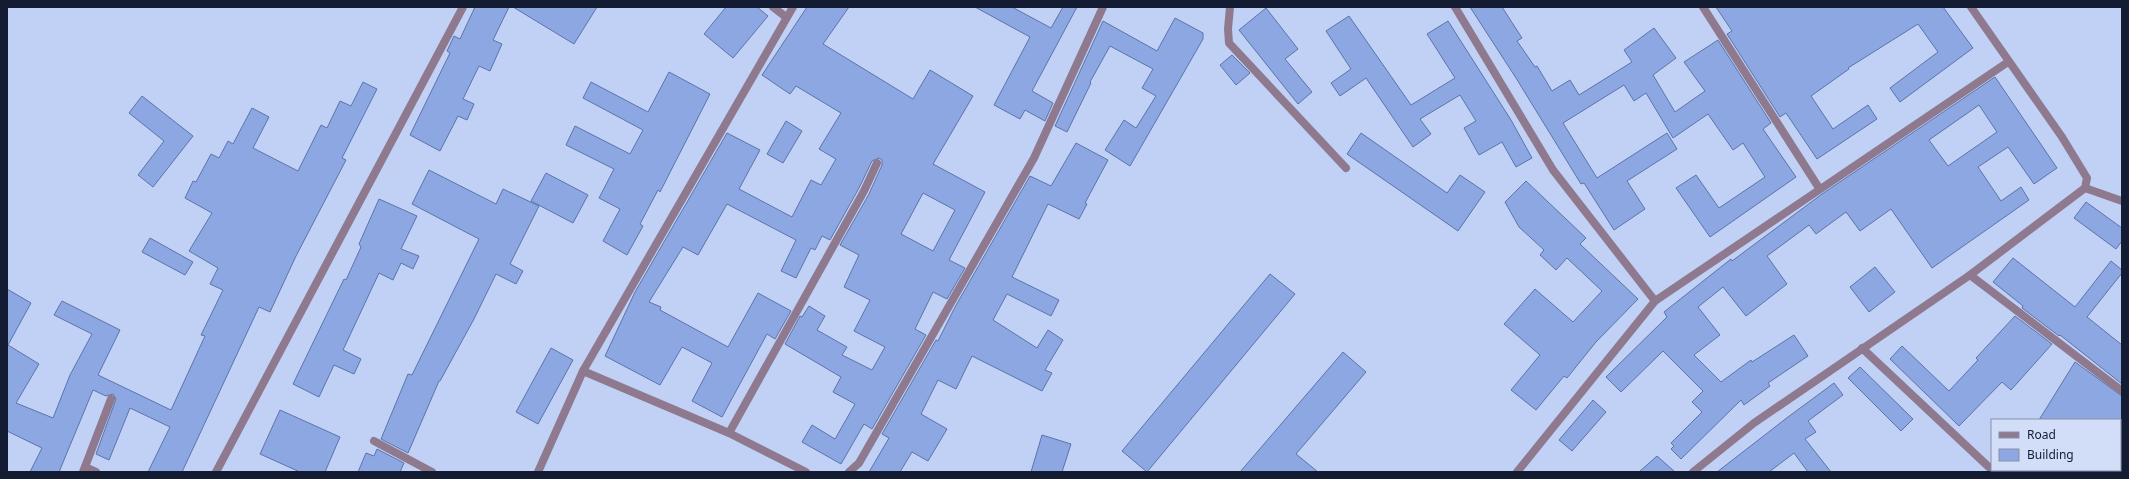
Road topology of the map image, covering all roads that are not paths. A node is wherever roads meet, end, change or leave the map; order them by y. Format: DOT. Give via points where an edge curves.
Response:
graph roads {
  1 [pos="463,7"];
  2 [pos="773,7"];
  3 [pos="793,7"];
  4 [pos="1103,7"];
  5 [pos="1230,7"];
  6 [pos="1455,7"];
  7 [pos="1702,7"];
  8 [pos="1971,7"];
  9 [pos="786,16"];
  10 [pos="2008,62"];
  11 [pos="877,163"];
  12 [pos="1346,168"];
  13 [pos="1819,188"];
  14 [pos="2085,188"];
  15 [pos="2122,201"];
  16 [pos="1970,276"];
  17 [pos="1655,302"];
  18 [pos="1862,348"];
  19 [pos="583,371"];
  20 [pos="2122,391"];
  21 [pos="111,399"];
  22 [pos="729,433"];
  23 [pos="374,441"];
  24 [pos="1991,468"];
  25 [pos="84,470"];
  26 [pos="96,472"];
  27 [pos="216,472"];
  28 [pos="432,472"];
  29 [pos="538,472"];
  30 [pos="806,472"];
  31 [pos="849,472"];
  32 [pos="1517,472"];
  33 [pos="1693,472"];
  1 -- 27 [label="street"];
  2 -- 9 [label="street"];
  3 -- 9 [label="street"];
  4 -- 31 [label="street" via="1034,158 859,463"];
  5 -- 12 [label="street" via="1229,43"];
  6 -- 17 [label="street" via="1553,170"];
  7 -- 13 [label="street"];
  8 -- 10 [label="street"];
  9 -- 19 [label="street"];
  10 -- 13 [label="street"];
  10 -- 14 [label="street" via="2062,137 2087,178"];
  11 -- 22 [label="street" via="864,191"];
  13 -- 17 [label="street"];
  14 -- 15 [label="street"];
  14 -- 16 [label="street"];
  16 -- 18 [label="street"];
  16 -- 20 [label="street"];
  17 -- 32 [label="street"];
  18 -- 24 [label="street"];
  18 -- 33 [label="street" via="1754,423"];
  19 -- 22 [label="street"];
  19 -- 29 [label="street"];
  21 -- 25 [label="street"];
  22 -- 30 [label="street"];
  23 -- 28 [label="street"];
  25 -- 26 [label="street"];
}
